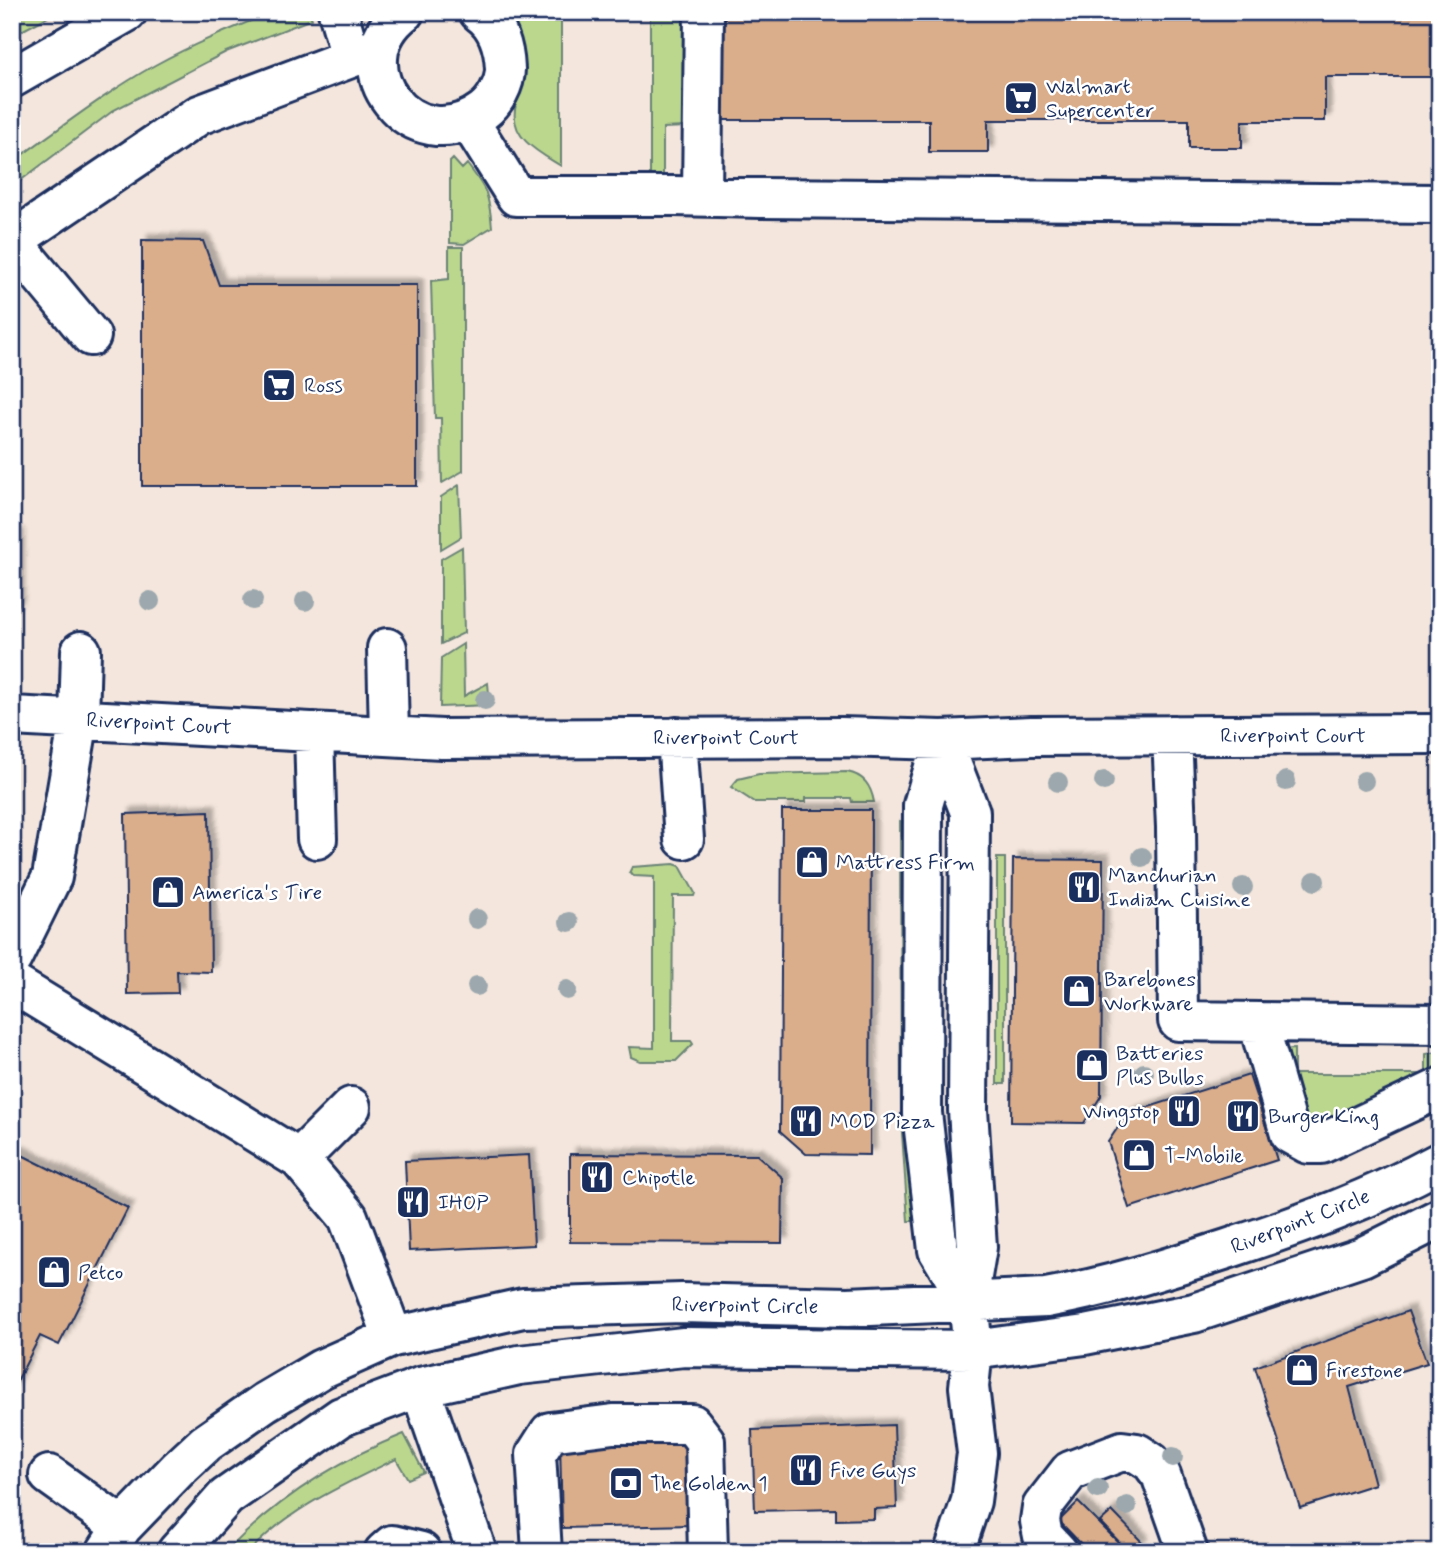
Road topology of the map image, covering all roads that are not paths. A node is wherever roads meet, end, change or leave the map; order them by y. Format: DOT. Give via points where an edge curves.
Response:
graph roads {
  1 [pos="127,12"];
  2 [pos="338,12"];
  3 [pos="404,12"];
  4 [pos="479,12"];
  5 [pos="704,12"];
  6 [pos="365,52"];
  7 [pos="12,78"];
  8 [pos="469,121"];
  9 [pos="702,196"];
  10 [pos="1440,204"];
  11 [pos="12,241"];
  12 [pos="91,336"];
  13 [pos="387,648"];
  14 [pos="81,651"];
  15 [pos="12,716"];
  16 [pos="79,719"];
  17 [pos="314,732"];
  18 [pos="1440,734"];
  19 [pos="389,735"];
  20 [pos="1172,735"];
  21 [pos="677,737"];
  22 [pos="942,740"];
  23 [pos="317,839"];
  24 [pos="684,839"];
  25 [pos="12,958"];
  26 [pos="12,984"];
  27 [pos="1258,1022"];
  28 [pos="1440,1024"];
  29 [pos="1440,1088"];
  30 [pos="351,1107"];
  31 [pos="299,1159"];
  32 [pos="1440,1162"];
  33 [pos="1440,1218"];
  34 [pos="968,1300"];
  35 [pos="393,1337"];
  36 [pos="972,1350"];
  37 [pos="420,1387"];
  38 [pos="1097,1461"];
  39 [pos="49,1475"];
  40 [pos="114,1540"];
  41 [pos="177,1552"];
  42 [pos="384,1552"];
  43 [pos="421,1552"];
  44 [pos="477,1552"];
  45 [pos="542,1552"];
  46 [pos="708,1552"];
  47 [pos="954,1552"];
  48 [pos="1058,1552"];
  49 [pos="1164,1552"];
  50 [pos="1188,1552"];
  1 -- 7 [label="street"];
  2 -- 6 [label="street"];
  3 -- 6 [label="street"];
  4 -- 8 [label="street" via="495,28 503,48 505,74 492,102"];
  5 -- 9 [label="street"];
  6 -- 8 [label="street" via="378,69 383,89 408,118 429,126 451,127"];
  6 -- 11 [label="street" via="199,115"];
  8 -- 9 [label="street" via="516,196"];
  9 -- 10 [label="street"];
  11 -- 12 [label="street"];
  13 -- 19 [label="street"];
  14 -- 16 [label="street"];
  15 -- 16 [label="street, Riverpoint Court"];
  16 -- 17 [label="street, Riverpoint Court"];
  16 -- 25 [label="street" via="52,877"];
  17 -- 19 [label="street, Riverpoint Court"];
  17 -- 23 [label="street"];
  18 -- 20 [label="street, Riverpoint Court"];
  19 -- 21 [label="street, Riverpoint Court"];
  20 -- 22 [label="street, Riverpoint Court"];
  20 -- 27 [label="street" via="1178,1021"];
  21 -- 22 [label="street, Riverpoint Court"];
  21 -- 24 [label="street"];
  22 -- 34 [label="street" via="923,805 922,1113 938,1250"];
  26 -- 31 [label="street"];
  27 -- 28 [label="street"];
  27 -- 29 [label="street" via="1290,1134 1308,1144 1321,1144"];
  30 -- 31 [label="street"];
  31 -- 35 [label="street" via="348,1217"];
  32 -- 34 [label="street, Riverpoint Circle" via="1294,1227 1170,1268 1046,1298"];
  33 -- 36 [label="street, Riverpoint Circle" via="1362,1257 1194,1313 1086,1335"];
  34 -- 35 [label="street, Riverpoint Circle" via="848,1307 682,1303 523,1308"];
  34 -- 36 [label="street"];
  35 -- 40 [label="street, Riverpoint Circle" via="321,1369 206,1443"];
  36 -- 37 [label="street, Riverpoint Circle" via="684,1347 519,1365"];
  36 -- 47 [label="street" via="969,1387 977,1453 971,1501"];
  37 -- 41 [label="street, Riverpoint Circle" via="341,1417 226,1497"];
  37 -- 44 [label="street"];
  38 -- 48 [label="street" via="1070,1471 1042,1507 1043,1536"];
  38 -- 49 [label="street" via="1122,1471 1137,1484"];
  38 -- 50 [label="street" via="1122,1451 1151,1462 1161,1475"];
  39 -- 40 [label="street"];
  42 -- 43 [label="street" via="392,1545"];
  45 -- 46 [label="street" via="536,1454 550,1432 613,1423 692,1423 705,1441"];
}
